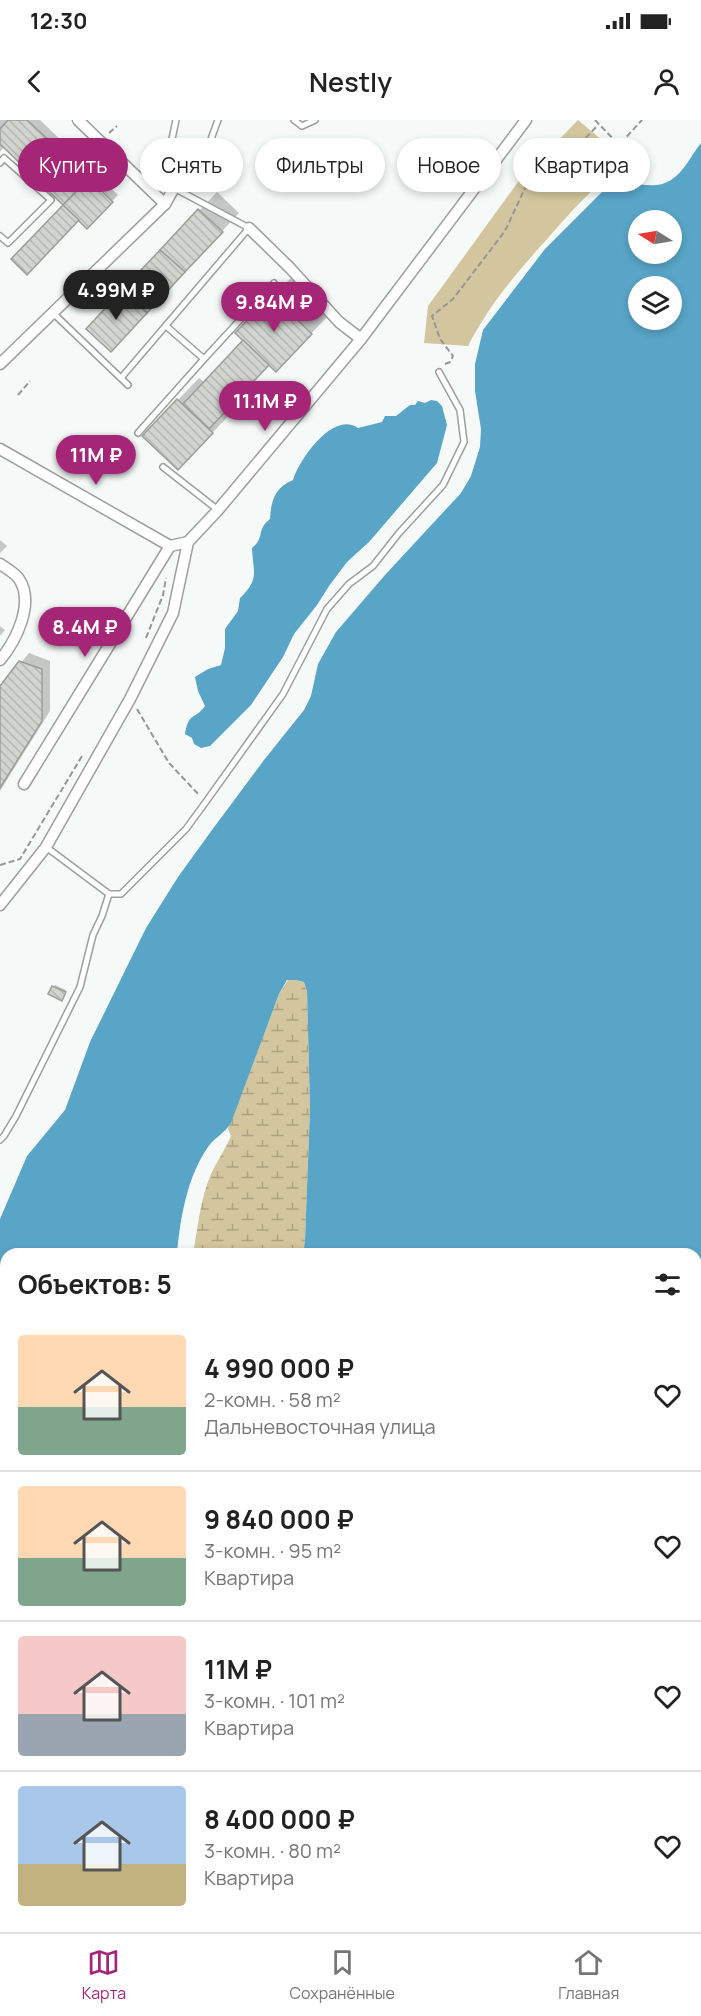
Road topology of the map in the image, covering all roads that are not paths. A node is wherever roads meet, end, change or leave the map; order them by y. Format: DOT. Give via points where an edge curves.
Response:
graph roads {
  1 [pos="78,120"];
  2 [pos="176,120"];
  3 [pos="218,120"];
  4 [pos="294,120"];
  5 [pos="315,120"];
  6 [pos="526,120"];
  7 [pos="172,138"];
  8 [pos="211,138"];
  9 [pos="0,163"];
  10 [pos="172,192"];
  11 [pos="182,192"];
  12 [pos="165,204"];
  13 [pos="249,228"];
  14 [pos="0,236"];
  15 [pos="274,283"];
  16 [pos="52,312"];
  17 [pos="166,326"];
  18 [pos="361,339"];
  19 [pos="204,359"];
  20 [pos="0,364"];
  21 [pos="439,372"];
  22 [pos="121,378"];
  23 [pos="128,385"];
  24 [pos="138,433"];
  25 [pos="0,449"];
  26 [pos="163,467"];
  27 [pos="218,510"];
  28 [pos="188,542"];
  29 [pos="170,546"];
  30 [pos="0,564"];
  31 [pos="0,660"];
  32 [pos="24,784"];
  33 [pos="46,848"];
  34 [pos="109,894"];
  35 [pos="0,905"];
  36 [pos="0,1140"];
  1 -- 12 [label="street"];
  2 -- 7 [label="lane"];
  3 -- 8 [label="lane"];
  4 -- 5 [label="lane" via="302,126"];
  6 -- 18 [label="street"];
  9 -- 14 [label="lane" via="4,158 51,200 8,243"];
  10 -- 12 [label="street"];
  11 -- 13 [label="lane"];
  12 -- 16 [label="street"];
  13 -- 17 [label="lane"];
  13 -- 18 [label="street" via="339,322"];
  15 -- 19 [label="lane"];
  16 -- 20 [label="street"];
  16 -- 22 [label="lane"];
  17 -- 19 [label="lane"];
  17 -- 22 [label="lane"];
  18 -- 27 [label="street"];
  19 -- 24 [label="lane"];
  21 -- 34 [label="lane" via="460,410 464,442 443,486 374,566 349,584 327,609 283,694 186,829 121,894"];
  22 -- 23 [label="lane"];
  25 -- 29 [label="street"];
  26 -- 27 [label="lane"];
  27 -- 28 [label="street"];
  28 -- 29 [label="street"];
  28 -- 33 [label="street" via="173,613 130,699"];
  29 -- 32 [label="street"];
  30 -- 31 [label="street" via="18,578 25,608 9,649"];
  33 -- 34 [label="lane"];
  33 -- 35 [label="street"];
  34 -- 36 [label="lane" via="93,935 80,987"];
}
